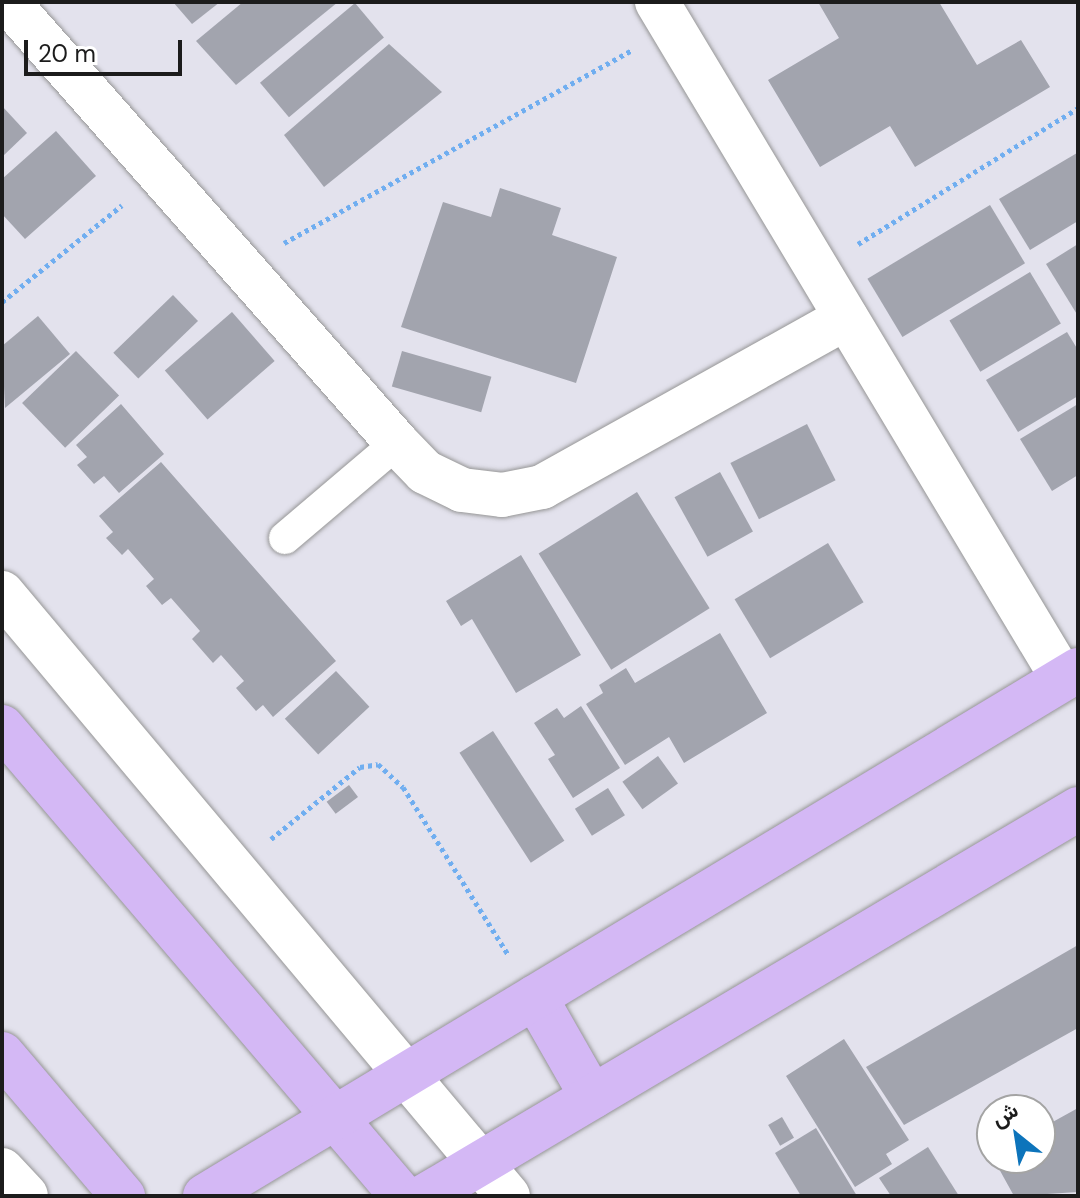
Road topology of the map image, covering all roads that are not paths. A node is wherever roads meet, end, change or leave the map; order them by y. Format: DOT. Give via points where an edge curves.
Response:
graph roads {
  1 [pos="8,2"];
  2 [pos="665,15"];
  3 [pos="846,318"];
  4 [pos="397,443"];
  5 [pos="285,538"];
  6 [pos="2,593"];
  7 [pos="1070,674"];
  8 [pos="2,727"];
  9 [pos="1078,809"];
  10 [pos="535,997"];
  11 [pos="2,1054"];
  12 [pos="404,1077"];
  13 [pos="592,1097"];
  14 [pos="334,1118"];
  15 [pos="480,1163"];
  16 [pos="2,1170"];
  17 [pos="26,1196"];
  18 [pos="123,1196"];
  19 [pos="205,1196"];
  20 [pos="402,1196"];
  21 [pos="425,1196"];
  22 [pos="508,1196"];
  1 -- 4 [label="street"];
  2 -- 3 [label="street"];
  3 -- 4 [label="street" via="542,487 502,495 462,490 425,472"];
  3 -- 7 [label="street"];
  4 -- 5 [label="lane"];
  6 -- 12 [label="street"];
  7 -- 10 [label="street"];
  8 -- 14 [label="street"];
  9 -- 13 [label="street"];
  10 -- 12 [label="street"];
  10 -- 13 [label="street"];
  11 -- 18 [label="street"];
  12 -- 14 [label="street"];
  12 -- 15 [label="street"];
  13 -- 15 [label="street"];
  14 -- 19 [label="street"];
  14 -- 20 [label="street"];
  15 -- 21 [label="street"];
  15 -- 22 [label="street"];
  16 -- 17 [label="street"];
}
